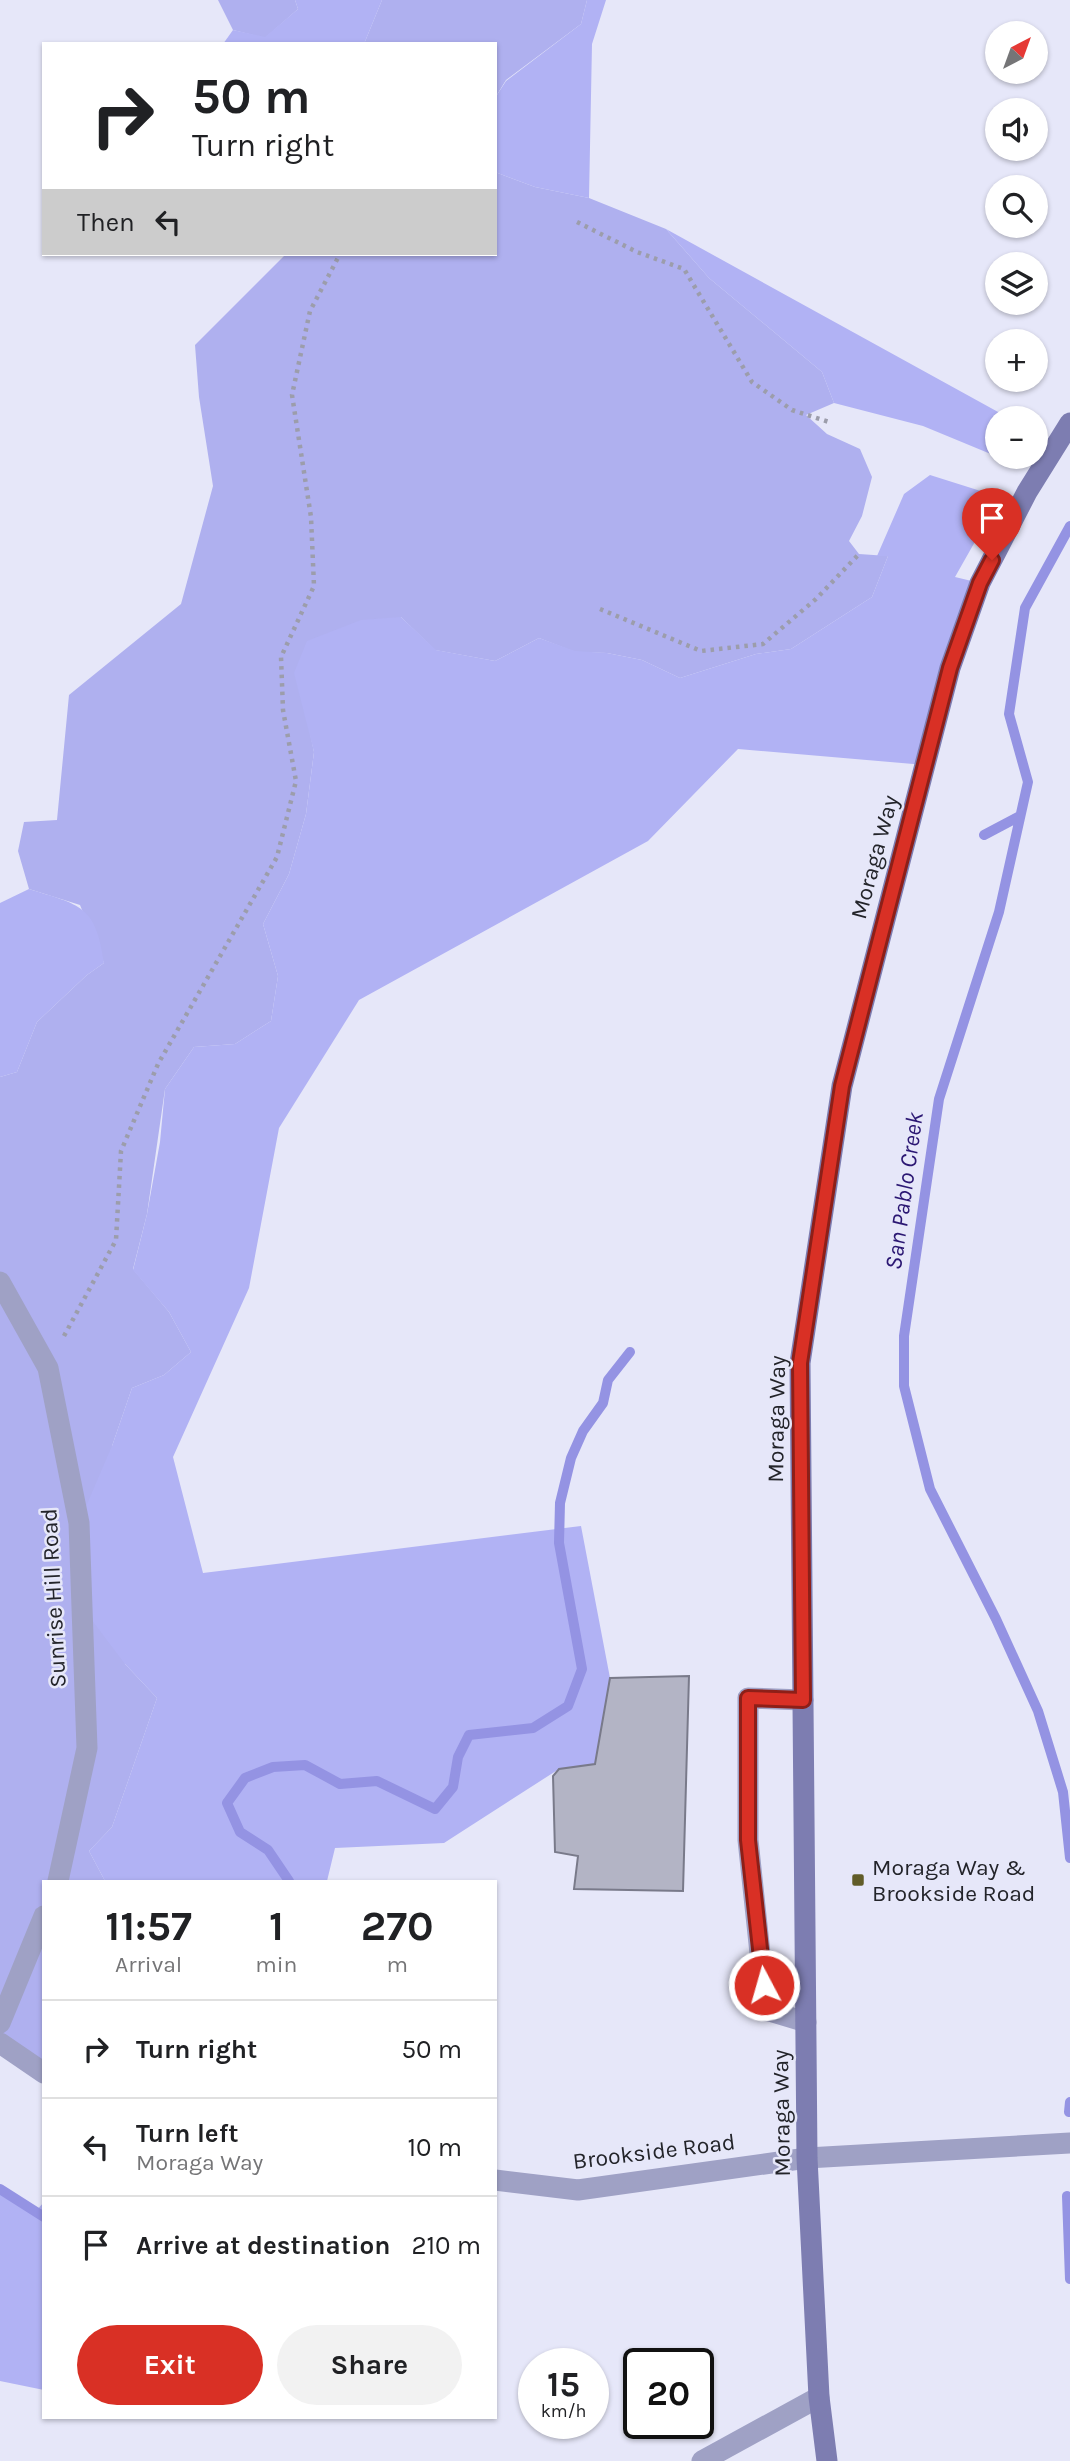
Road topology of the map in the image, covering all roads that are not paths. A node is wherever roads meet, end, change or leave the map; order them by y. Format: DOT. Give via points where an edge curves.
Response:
graph roads {
  1 [pos="1070,423"];
  2 [pos="0,1282"];
  3 [pos="803,1700"];
  4 [pos="58,1880"];
  5 [pos="42,1921"];
  6 [pos="0,2022"];
  7 [pos="806,2022"];
  8 [pos="0,2043"];
  9 [pos="42,2072"];
  10 [pos="1070,2143"];
  11 [pos="807,2158"];
  12 [pos="497,2179"];
  13 [pos="819,2396"];
  14 [pos="702,2461"];
  15 [pos="827,2461"];
  1 -- 3 [label="main road, Moraga Way" via="1027,492 980,583 950,668 842,1086 800,1363"];
  2 -- 4 [label="street, Sunrise Hill Road" via="48,1368 79,1523 87,1748"];
  3 -- 7 [label="main road, Moraga Way"];
  3 -- 7 [label="street" via="748,1698 748,1840 766,2010"];
  5 -- 6 [label="street"];
  7 -- 11 [label="main road, Moraga Way"];
  8 -- 9 [label="street"];
  10 -- 11 [label="street, Brookside Road"];
  11 -- 12 [label="street, Brookside Road" via="578,2190"];
  11 -- 13 [label="main road, Moraga Way"];
  13 -- 14 [label="street"];
  13 -- 15 [label="main road, Moraga Way"];
}
